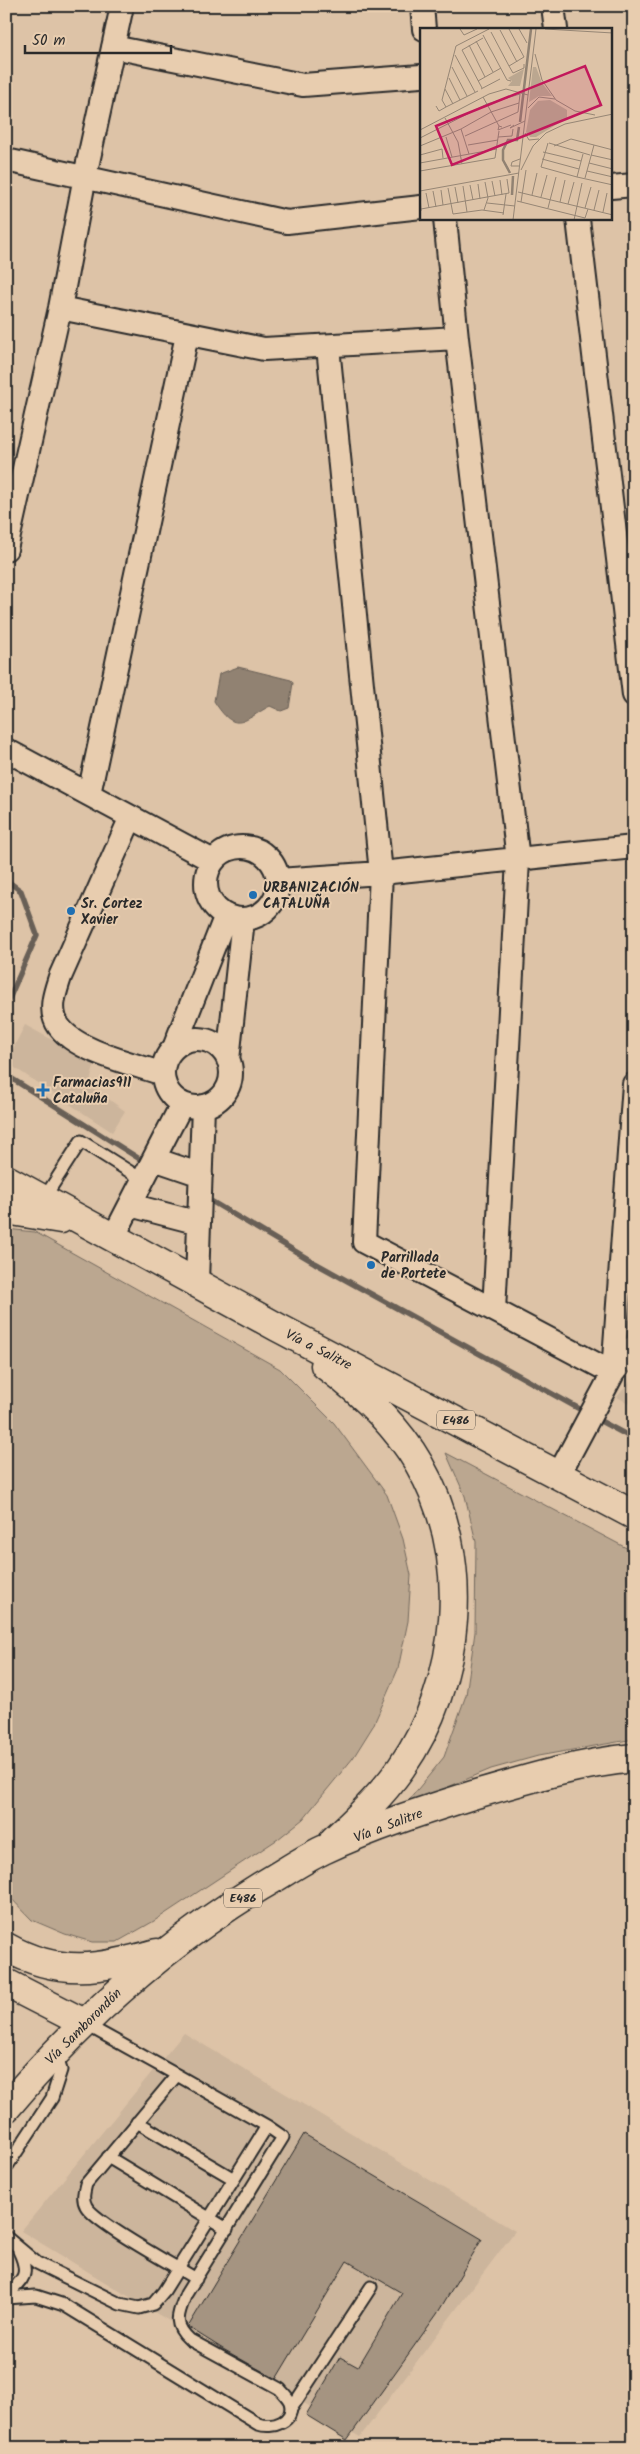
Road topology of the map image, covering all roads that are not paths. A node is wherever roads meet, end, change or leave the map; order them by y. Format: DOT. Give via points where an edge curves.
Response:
graph roads {
  1 [pos="122,6"];
  2 [pos="422,6"];
  3 [pos="553,6"];
  4 [pos="424,28"];
  5 [pos="556,28"];
  6 [pos="113,47"];
  7 [pos="420,76"];
  8 [pos="6,160"];
  9 [pos="85,176"];
  10 [pos="634,185"];
  11 [pos="612,187"];
  12 [pos="420,207"];
  13 [pos="445,220"];
  14 [pos="578,220"];
  15 [pos="60,308"];
  16 [pos="187,335"];
  17 [pos="457,338"];
  18 [pos="328,347"];
  19 [pos="6,548"];
  20 [pos="634,695"];
  21 [pos="6,750"];
  22 [pos="89,794"];
  23 [pos="131,817"];
  24 [pos="634,847"];
  25 [pos="518,860"];
  26 [pos="213,861"];
  27 [pos="381,873"];
  28 [pos="278,880"];
  29 [pos="234,917"];
  30 [pos="174,1048"];
  31 [pos="228,1060"];
  32 [pos="163,1074"];
  33 [pos="634,1084"];
  34 [pos="193,1105"];
  35 [pos="154,1159"];
  36 [pos="201,1175"];
  37 [pos="6,1179"];
  38 [pos="142,1180"];
  39 [pos="43,1200"];
  40 [pos="130,1205"];
  41 [pos="6,1210"];
  42 [pos="84,1223"];
  43 [pos="199,1223"];
  44 [pos="113,1238"];
  45 [pos="197,1282"];
  46 [pos="494,1310"];
  47 [pos="277,1327"];
  48 [pos="634,1347"];
  49 [pos="612,1373"];
  50 [pos="559,1474"];
  51 [pos="634,1515"];
  52 [pos="634,1758"];
  53 [pos="322,1850"];
  54 [pos="6,1947"];
  55 [pos="166,1950"];
  56 [pos="6,1983"];
  57 [pos="84,2023"];
  58 [pos="56,2052"];
  59 [pos="177,2075"];
  60 [pos="6,2108"];
  61 [pos="137,2122"];
  62 [pos="267,2126"];
  63 [pos="108,2156"];
  64 [pos="6,2168"];
  65 [pos="234,2179"];
  66 [pos="210,2218"];
  67 [pos="226,2229"];
  68 [pos="6,2237"];
  69 [pos="17,2248"];
  70 [pos="177,2267"];
  71 [pos="196,2279"];
  72 [pos="371,2287"];
  73 [pos="6,2296"];
  74 [pos="291,2409"];
  1 -- 6 [label="street"];
  2 -- 4 [label="street"];
  3 -- 5 [label="street"];
  6 -- 7 [label="street" via="302,86"];
  6 -- 9 [label="street"];
  8 -- 9 [label="street"];
  9 -- 12 [label="street" via="287,222"];
  9 -- 15 [label="street"];
  10 -- 11 [label="street"];
  13 -- 17 [label="street"];
  14 -- 20 [label="street"];
  15 -- 16 [label="street"];
  15 -- 19 [label="street"];
  16 -- 18 [label="street" via="264,349"];
  16 -- 22 [label="street"];
  17 -- 18 [label="street"];
  17 -- 25 [label="street"];
  18 -- 27 [label="street"];
  21 -- 22 [label="street"];
  22 -- 23 [label="street"];
  23 -- 26 [label="street"];
  23 -- 32 [label="street" via="60,977 53,999 55,1019 65,1033 82,1046"];
  24 -- 25 [label="street"];
  25 -- 27 [label="street"];
  25 -- 46 [label="street"];
  26 -- 28 [label="street" via="233,847 258,850 271,863"];
  26 -- 29 [label="street" via="207,876 207,891 214,905"];
  27 -- 28 [label="street"];
  27 -- 46 [label="street" via="364,1242"];
  28 -- 29 [label="street" via="277,892 268,907 254,916"];
  29 -- 30 [label="street"];
  29 -- 31 [label="street"];
  30 -- 31 [label="street" via="188,1040 205,1040 219,1047"];
  30 -- 32 [label="street" via="166,1060"];
  31 -- 34 [label="street" via="231,1075 227,1089 217,1100"];
  32 -- 34 [label="street" via="169,1092"];
  33 -- 49 [label="street"];
  34 -- 35 [label="street"];
  34 -- 36 [label="street"];
  35 -- 36 [label="street"];
  35 -- 38 [label="street"];
  36 -- 43 [label="street"];
  37 -- 39 [label="main road, Vía a Salitre / E486"];
  38 -- 39 [label="lane" via="81,1141"];
  38 -- 40 [label="street"];
  39 -- 42 [label="main road, Vía a Salitre / E486"];
  40 -- 43 [label="street"];
  40 -- 44 [label="street"];
  41 -- 42 [label="main road"];
  42 -- 44 [label="main road, Vía a Salitre / E486"];
  43 -- 45 [label="street"];
  44 -- 45 [label="main road, Vía a Salitre / E486"];
  45 -- 47 [label="main road, Vía a Salitre / E486"];
  46 -- 49 [label="street"];
  47 -- 50 [label="main road, Vía a Salitre / E486"];
  47 -- 53 [label="main road" via="358,1392 405,1443 434,1493 446,1534 453,1576 452,1643 431,1715 400,1769 367,1810"];
  48 -- 49 [label="street"];
  49 -- 50 [label="street"];
  50 -- 51 [label="main road, Vía a Salitre / E486"];
  52 -- 53 [label="main road, Vía a Salitre / E486" via="564,1770 505,1785 430,1808"];
  53 -- 55 [label="main road, Vía a Salitre / E486" via="227,1907"];
  54 -- 55 [label="main road" via="21,1956 50,1965 79,1969 114,1965"];
  55 -- 57 [label="main road, Vía Samborondón"];
  56 -- 57 [label="main road"];
  57 -- 58 [label="main road, Vía Samborondón"];
  57 -- 59 [label="lane"];
  58 -- 60 [label="main road, Vía Samborondón"];
  58 -- 64 [label="lane" via="61,2070 55,2090"];
  59 -- 61 [label="lane"];
  59 -- 62 [label="lane"];
  61 -- 63 [label="lane"];
  61 -- 65 [label="lane"];
  62 -- 65 [label="lane"];
  62 -- 67 [label="lane" via="282,2135 282,2140"];
  63 -- 66 [label="lane"];
  63 -- 70 [label="lane" via="86,2184 83,2196 86,2207 113,2229"];
  65 -- 66 [label="lane"];
  66 -- 67 [label="lane"];
  66 -- 70 [label="lane"];
  67 -- 71 [label="lane"];
  68 -- 69 [label="lane"];
  69 -- 70 [label="lane" via="37,2263 120,2304 139,2308 153,2304"];
  69 -- 73 [label="lane" via="24,2262 25,2274 19,2285"];
  70 -- 71 [label="lane"];
  71 -- 74 [label="lane" via="180,2310 180,2332 280,2389 290,2400"];
  72 -- 74 [label="lane"];
  73 -- 74 [label="lane" via="36,2296 64,2305 258,2424 277,2426"];
}
